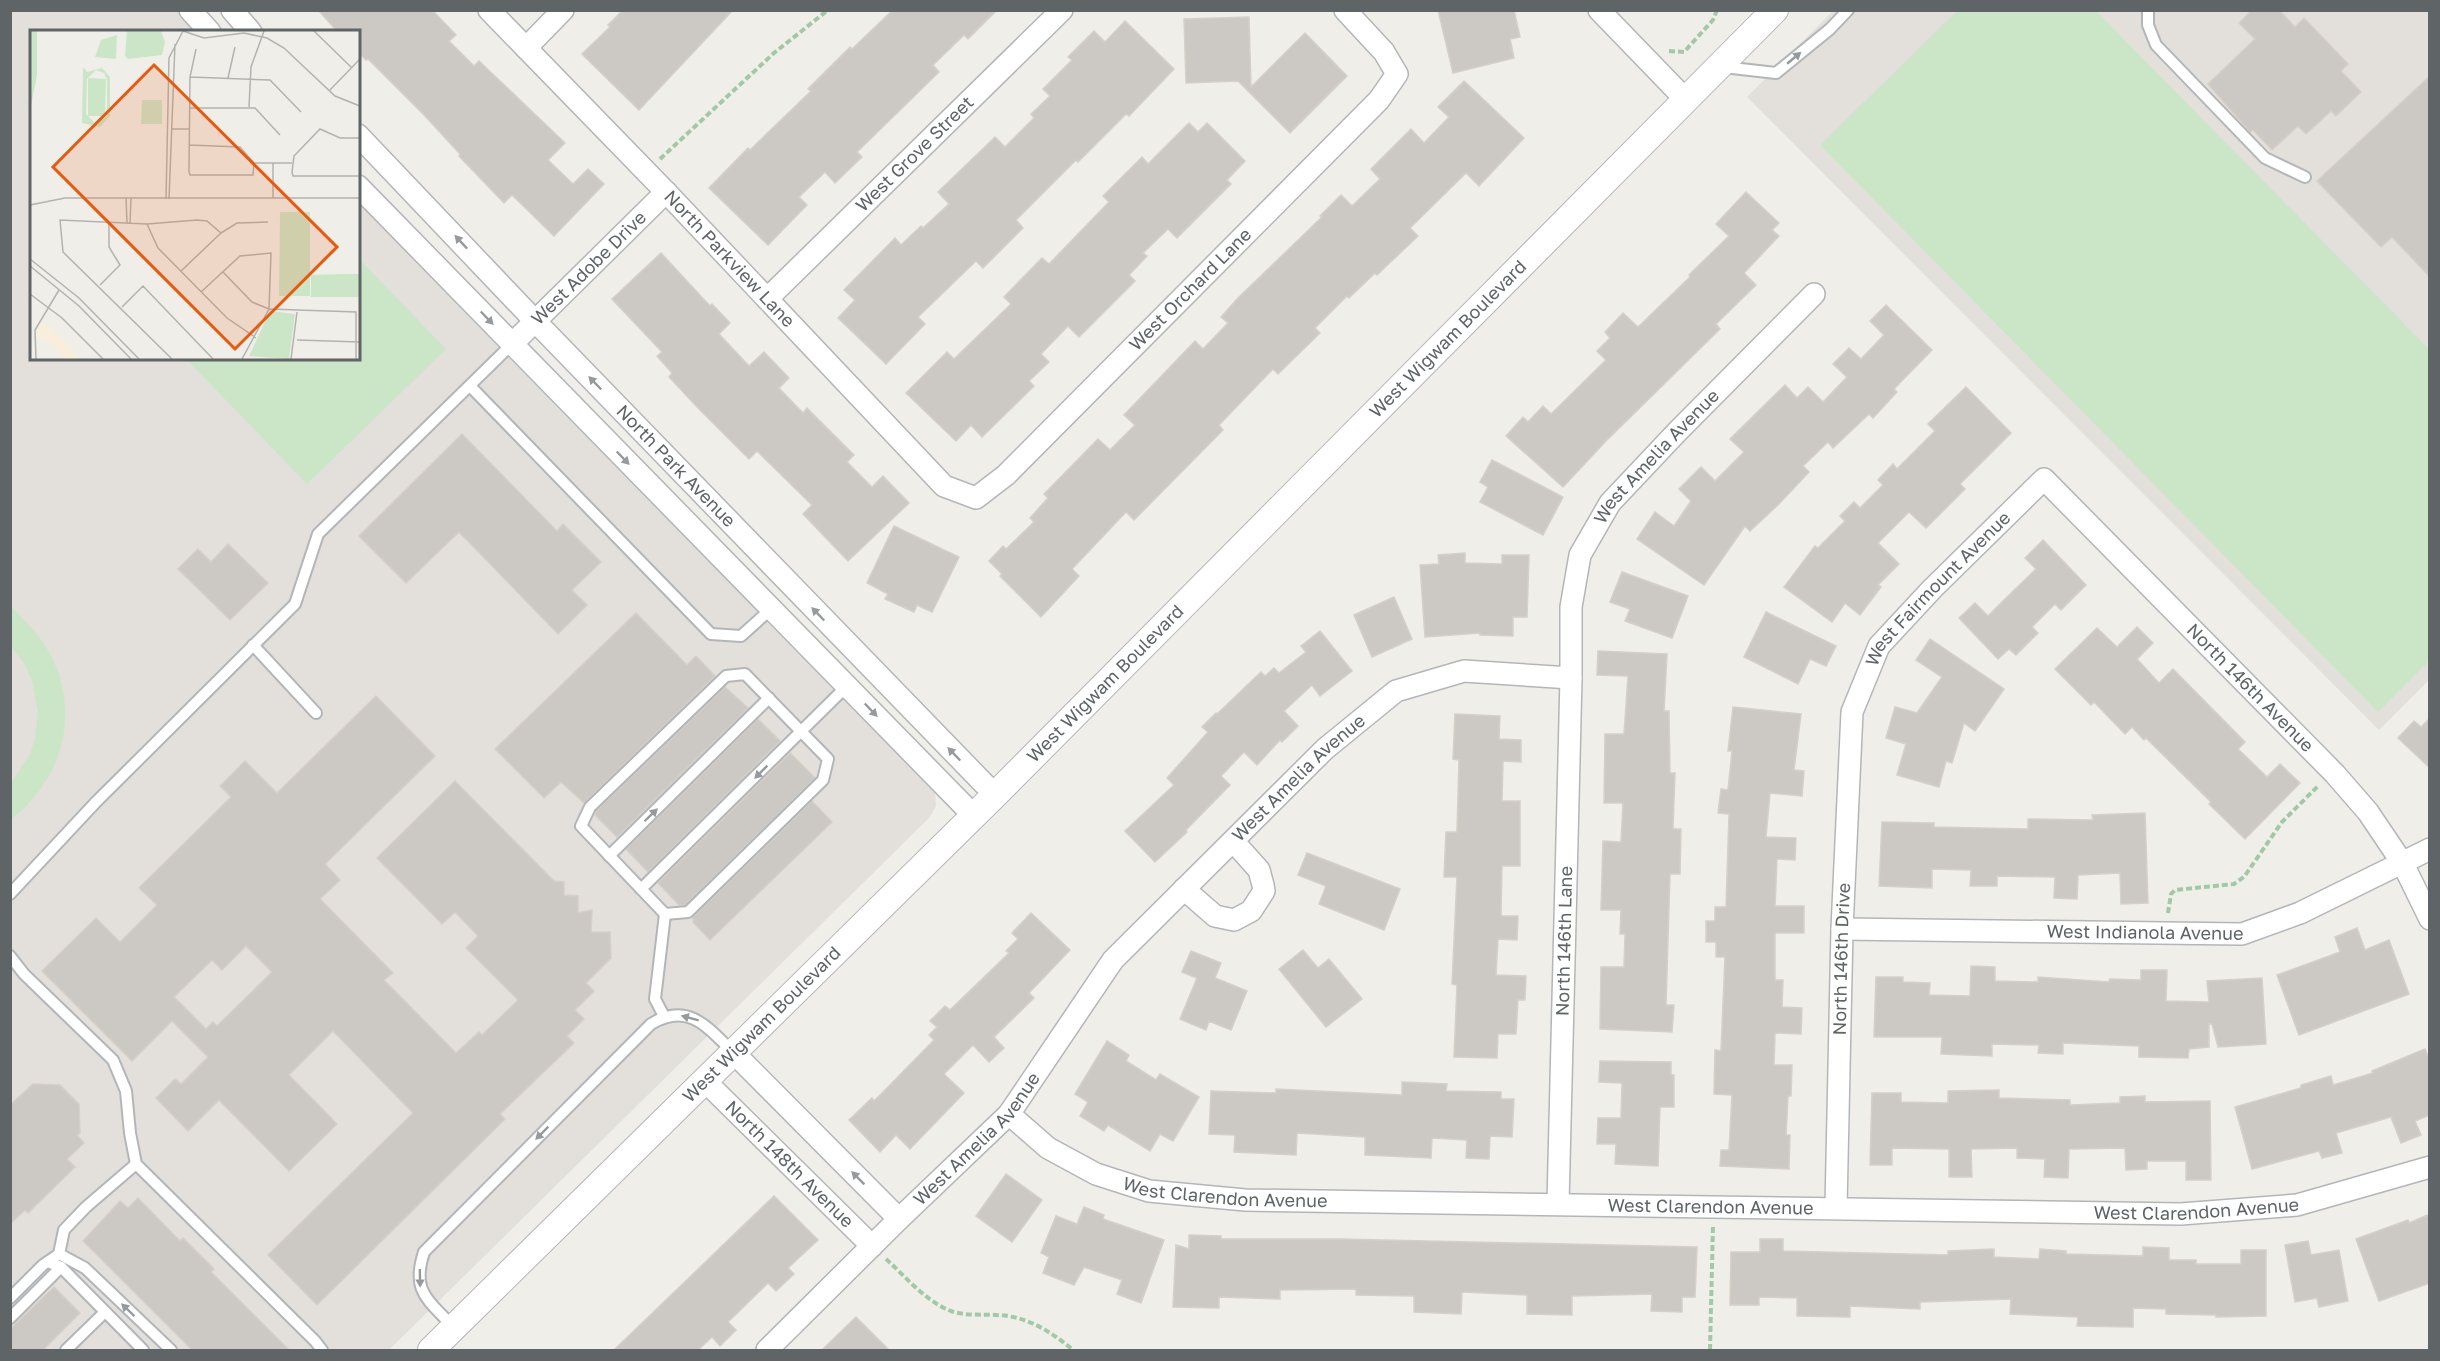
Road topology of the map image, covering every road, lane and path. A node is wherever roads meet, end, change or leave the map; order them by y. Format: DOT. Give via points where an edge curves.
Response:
graph roads {
  1 [pos="190,10"];
  2 [pos="232,10"];
  3 [pos="489,10"];
  4 [pos="563,10"];
  5 [pos="828,10"];
  6 [pos="1062,10"];
  7 [pos="1345,10"];
  8 [pos="1599,10"];
  9 [pos="1717,10"];
  10 [pos="1775,10"];
  11 [pos="1848,10"];
  12 [pos="2148,10"];
  13 [pos="208,30"];
  14 [pos="249,30"];
  15 [pos="526,48"];
  16 [pos="1660,49"];
  17 [pos="1720,67"];
  18 [pos="1686,100"];
  19 [pos="360,137"];
  20 [pos="646,171"];
  21 [pos="2305,177"];
  22 [pos="360,188"];
  23 [pos="666,192"];
  24 [pos="1814,294"];
  25 [pos="767,299"];
  26 [pos="535,321"];
  27 [pos="512,344"];
  28 [pos="471,387"];
  29 [pos="2044,479"];
  30 [pos="976,498"];
  31 [pos="771,609"];
  32 [pos="253,645"];
  33 [pos="1571,678"];
  34 [pos="847,686"];
  35 [pos="769,698"];
  36 [pos="1852,712"];
  37 [pos="316,713"];
  38 [pos="801,729"];
  39 [pos="2333,772"];
  40 [pos="995,795"];
  41 [pos="974,816"];
  42 [pos="1233,841"];
  43 [pos="2430,849"];
  44 [pos="609,856"];
  45 [pos="2403,864"];
  46 [pos="641,889"];
  47 [pos="1184,889"];
  48 [pos="10,894"];
  49 [pos="665,914"];
  50 [pos="2430,919"];
  51 [pos="1842,929"];
  52 [pos="2167,934"];
  53 [pos="10,956"];
  54 [pos="664,1016"];
  55 [pos="734,1053"];
  56 [pos="705,1082"];
  57 [pos="1009,1114"];
  58 [pos="136,1164"];
  59 [pos="2430,1167"];
  60 [pos="1558,1203"];
  61 [pos="1714,1206"];
  62 [pos="1836,1207"];
  63 [pos="899,1220"];
  64 [pos="872,1246"];
  65 [pos="59,1254"];
  66 [pos="48,1262"];
  67 [pos="62,1267"];
  68 [pos="10,1298"];
  69 [pos="105,1312"];
  70 [pos="10,1318"];
  71 [pos="454,1329"];
  72 [pos="66,1350"];
  73 [pos="143,1350"];
  74 [pos="171,1350"];
  75 [pos="322,1350"];
  76 [pos="431,1350"];
  77 [pos="767,1350"];
  78 [pos="1073,1350"];
  79 [pos="1710,1350"];
  1 -- 13 [label="street"];
  2 -- 14 [label="street"];
  3 -- 15 [label="street, North Parkview Lane"];
  4 -- 15 [label="street"];
  5 -- 20 [label="path" via="774,53"];
  6 -- 25 [label="street, West Grove Street"];
  7 -- 30 [label="street, West Orchard Lane" via="1384,52 1397,74 1371,109 1006,475"];
  8 -- 18 [label="street"];
  9 -- 16 [label="path" via="1713,20 1684,52"];
  10 -- 17 [label="street, West Wigwam Boulevard"];
  17 -- 11 [label="lane, one-way" via="1776,73"];
  12 -- 21 [label="lane" via="2148,25 2156,45 2265,158"];
  15 -- 20 [label="street, North Parkview Lane"];
  17 -- 18 [label="street, West Wigwam Boulevard"];
  18 -- 40 [label="street, West Wigwam Boulevard"];
  26 -- 19 [label="street, North Park Avenue, one-way"];
  20 -- 23 [label="street, North Parkview Lane"];
  22 -- 27 [label="street, North Park Avenue, one-way"];
  23 -- 25 [label="street, North Parkview Lane"];
  23 -- 26 [label="street, West Adobe Drive"];
  24 -- 33 [label="street, West Amelia Avenue" via="1610,503 1580,555 1571,607"];
  25 -- 30 [label="street, North Parkview Lane" via="944,486"];
  26 -- 27 [label="street, West Adobe Drive"];
  40 -- 26 [label="street, North Park Avenue, one-way"];
  27 -- 28 [label="lane"];
  27 -- 31 [label="street, North Park Avenue, one-way"];
  28 -- 31 [label="lane" via="711,634 741,636"];
  28 -- 32 [label="lane" via="318,534 295,604"];
  29 -- 36 [label="street, West Fairmount Avenue" via="1879,646"];
  29 -- 39 [label="street, North 146th Avenue"];
  31 -- 34 [label="street, North Park Avenue"];
  32 -- 37 [label="lane"];
  32 -- 48 [label="lane"];
  33 -- 42 [label="street, West Amelia Avenue" via="1464,671 1396,691 1325,748"];
  33 -- 60 [label="street, North 146th Lane"];
  34 -- 38 [label="lane"];
  34 -- 41 [label="street, North Park Avenue, one-way"];
  35 -- 38 [label="lane"];
  44 -- 35 [label="lane, one-way"];
  35 -- 44 [label="lane" via="745,674 726,676 590,807 581,826"];
  36 -- 51 [label="street, North 146th Drive"];
  38 -- 46 [label="lane, one-way"];
  38 -- 49 [label="lane" via="828,759 823,780 688,912"];
  39 -- 45 [label="street, North 146th Avenue" via="2368,812"];
  39 -- 52 [label="path" via="2287,816 2234,884 2175,890 2169,901"];
  40 -- 41 [label="street, West Wigwam Boulevard"];
  41 -- 55 [label="street, West Wigwam Boulevard"];
  42 -- 47 [label="street, West Amelia Avenue"];
  42 -- 47 [label="street" via="1259,870 1263,885 1264,891 1251,911 1233,920 1215,916"];
  43 -- 45 [label="street, West Indianola Avenue"];
  44 -- 46 [label="lane"];
  45 -- 50 [label="street, North 146th Avenue"];
  45 -- 52 [label="street, West Indianola Avenue" via="2300,913 2242,934"];
  46 -- 49 [label="lane"];
  47 -- 57 [label="street, West Amelia Avenue" via="1113,960"];
  49 -- 54 [label="lane" via="655,999"];
  51 -- 52 [label="street, West Indianola Avenue"];
  51 -- 62 [label="street, North 146th Drive"];
  53 -- 58 [label="lane" via="24,975 113,1060 126,1091"];
  55 -- 54 [label="lane, one-way" via="702,1021 690,1016"];
  54 -- 71 [label="lane, one-way" via="643,1032 424,1252 419,1268 420,1289"];
  55 -- 56 [label="street, West Wigwam Boulevard"];
  63 -- 55 [label="street, one-way"];
  56 -- 64 [label="street, North 148th Avenue"];
  56 -- 71 [label="street, West Wigwam Boulevard"];
  57 -- 60 [label="street, West Clarendon Avenue" via="1048,1148 1086,1169 1149,1191 1245,1200"];
  57 -- 63 [label="street, West Amelia Avenue"];
  58 -- 65 [label="lane" via="64,1230"];
  58 -- 75 [label="lane"];
  59 -- 62 [label="street, West Clarendon Avenue" via="2297,1205 2181,1214"];
  60 -- 61 [label="street, West Clarendon Avenue"];
  61 -- 62 [label="street, West Clarendon Avenue"];
  61 -- 79 [label="path"];
  63 -- 64 [label="street, West Amelia Avenue"];
  64 -- 77 [label="street, West Amelia Avenue"];
  64 -- 78 [label="path" via="916,1287 953,1312 1020,1318 1040,1326"];
  65 -- 66 [label="lane"];
  74 -- 65 [label="lane, one-way" via="85,1269"];
  66 -- 67 [label="lane"];
  66 -- 68 [label="lane"];
  67 -- 69 [label="lane"];
  67 -- 70 [label="lane"];
  69 -- 72 [label="lane"];
  69 -- 73 [label="lane"];
  71 -- 76 [label="street, West Wigwam Boulevard"];
}
